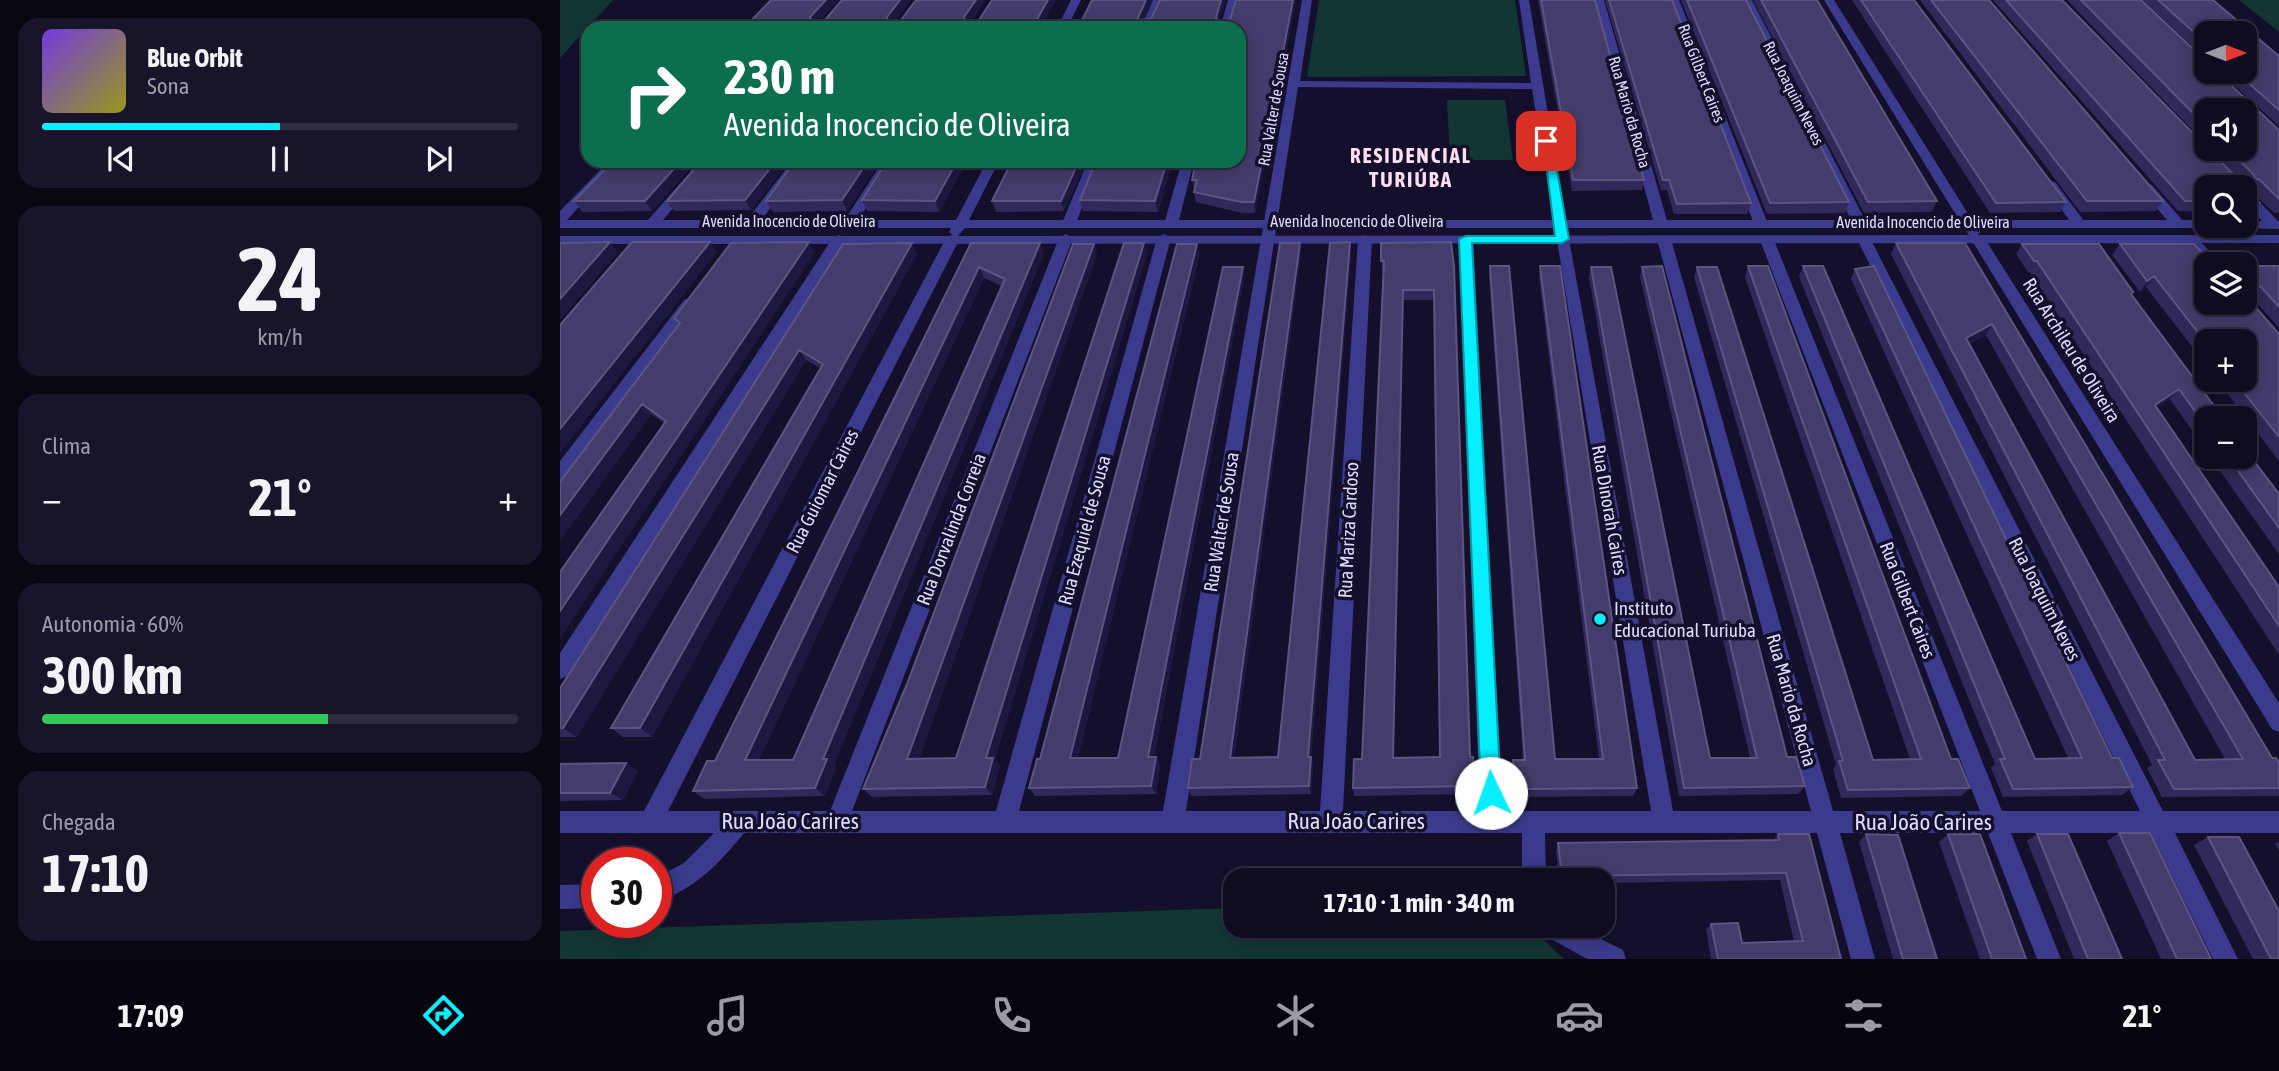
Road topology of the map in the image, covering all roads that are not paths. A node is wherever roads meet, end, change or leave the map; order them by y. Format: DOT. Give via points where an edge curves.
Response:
graph roads {
  1 [pos="1076,0"];
  2 [pos="1158,0"];
  3 [pos="1233,0"];
  4 [pos="1307,0"];
  5 [pos="1524,0"];
  6 [pos="1599,0"];
  7 [pos="1674,0"];
  8 [pos="1747,0"];
  9 [pos="1829,0"];
  10 [pos="1066,21"];
  11 [pos="1149,21"];
  12 [pos="1227,21"];
  13 [pos="1293,84"];
  14 [pos="1538,86"];
  15 [pos="609,168"];
  16 [pos="701,168"];
  17 [pos="794,168"];
  18 [pos="885,168"];
  19 [pos="989,168"];
  20 [pos="1091,168"];
  21 [pos="1186,168"];
  22 [pos="2039,171"];
  23 [pos="2134,173"];
  24 [pos="2257,208"];
  25 [pos="560,219"];
  26 [pos="752,223"];
  27 [pos="560,224"];
  28 [pos="652,224"];
  29 [pos="849,224"];
  30 [pos="2178,224"];
  31 [pos="2194,224"];
  32 [pos="2080,225"];
  33 [pos="2257,226"];
  34 [pos="2277,229"];
  35 [pos="957,230"];
  36 [pos="1068,230"];
  37 [pos="1268,230"];
  38 [pos="1168,231"];
  39 [pos="1561,231"];
  40 [pos="1662,231"];
  41 [pos="1764,232"];
  42 [pos="1862,232"];
  43 [pos="1973,232"];
  44 [pos="738,239"];
  45 [pos="839,239"];
  46 [pos="1365,239"];
  47 [pos="1466,239"];
  48 [pos="2191,239"];
  49 [pos="560,240"];
  50 [pos="640,240"];
  51 [pos="2202,252"];
  52 [pos="722,260"];
  53 [pos="622,261"];
  54 [pos="698,292"];
  55 [pos="560,474"];
  56 [pos="560,670"];
  57 [pos="2279,722"];
  58 [pos="651,821"];
  59 [pos="739,821"];
  60 [pos="836,821"];
  61 [pos="1173,821"];
  62 [pos="1331,821"];
  63 [pos="1492,821"];
  64 [pos="1533,821"];
  65 [pos="1664,821"];
  66 [pos="560,822"];
  67 [pos="1826,822"];
  68 [pos="1995,822"];
  69 [pos="2157,822"];
  70 [pos="2279,822"];
  71 [pos="1004,823"];
  72 [pos="1534,868"];
  73 [pos="672,886"];
  74 [pos="581,896"];
  75 [pos="560,897"];
  76 [pos="1571,938"];
  77 [pos="1614,959"];
  78 [pos="1863,959"];
  79 [pos="2049,959"];
  80 [pos="2226,959"];
  1 -- 10 [label="street"];
  2 -- 11 [label="street"];
  3 -- 12 [label="street"];
  4 -- 13 [label="street, Rua Valter de Sousa"];
  5 -- 14 [label="street, Rua Dinorah Caires"];
  6 -- 40 [label="street, Rua Mario da Rocha"];
  7 -- 41 [label="street, Rua Gilbert Caires"];
  8 -- 42 [label="street, Rua Joaquim Neves"];
  9 -- 43 [label="street, Rua Archileu de Oliveira"];
  13 -- 14 [label="street"];
  13 -- 37 [label="street, Rua Valter de Sousa"];
  14 -- 39 [label="street, Rua Dinorah Caires"];
  15 -- 25 [label="street"];
  16 -- 28 [label="street"];
  17 -- 26 [label="street"];
  18 -- 29 [label="street"];
  19 -- 35 [label="street, Rua Guiomar Caires"];
  20 -- 36 [label="street, Rua Dorvalinda Correia"];
  21 -- 38 [label="street, Rua Ezequiel de Sousa"];
  22 -- 32 [label="street"];
  23 -- 30 [label="street"];
  24 -- 34 [label="street"];
  26 -- 28 [label="street, Avenida Inocencio de Oliveira"];
  26 -- 29 [label="street, Avenida Inocencio de Oliveira"];
  27 -- 28 [label="street, Avenida Inocencio de Oliveira"];
  29 -- 35 [label="street, Avenida Inocencio de Oliveira"];
  30 -- 31 [label="street, Avenida Inocencio de Oliveira"];
  30 -- 32 [label="street, Avenida Inocencio de Oliveira"];
  32 -- 43 [label="street, Avenida Inocencio de Oliveira"];
  33 -- 34 [label="street"];
  34 -- 48 [label="street, Avenida Inocencio de Oliveira"];
  35 -- 36 [label="street, Avenida Inocencio de Oliveira"];
  35 -- 45 [label="street, Avenida Inocencio de Oliveira"];
  35 -- 58 [label="street, Rua Guiomar Caires"];
  36 -- 38 [label="street, Avenida Inocencio de Oliveira"];
  36 -- 60 [label="street, Rua Dorvalinda Correia"];
  37 -- 38 [label="street, Avenida Inocencio de Oliveira"];
  37 -- 39 [label="street, Avenida Inocencio de Oliveira"];
  37 -- 46 [label="street, Avenida Inocencio de Oliveira"];
  37 -- 61 [label="street, Rua Walter de Sousa"];
  38 -- 71 [label="street, Rua Ezequiel de Sousa"];
  39 -- 40 [label="street, Avenida Inocencio de Oliveira"];
  39 -- 47 [label="street, Avenida Inocencio de Oliveira"];
  39 -- 65 [label="street, Rua Dinorah Caires"];
  40 -- 41 [label="street, Avenida Inocencio de Oliveira"];
  40 -- 67 [label="street, Rua Mario da Rocha"];
  41 -- 42 [label="street, Avenida Inocencio de Oliveira"];
  41 -- 68 [label="street, Rua Gilbert Caires"];
  42 -- 43 [label="street, Avenida Inocencio de Oliveira"];
  42 -- 69 [label="street, Rua Joaquim Neves"];
  43 -- 48 [label="street, Avenida Inocencio de Oliveira" via="2095,245"];
  43 -- 57 [label="street, Rua Archileu de Oliveira"];
  44 -- 45 [label="street, Avenida Inocencio de Oliveira"];
  44 -- 50 [label="street, Avenida Inocencio de Oliveira"];
  44 -- 52 [label="street"];
  45 -- 56 [label="street"];
  46 -- 47 [label="street, Avenida Inocencio de Oliveira"];
  46 -- 62 [label="street, Rua Mariza Cardoso"];
  47 -- 63 [label="street"];
  48 -- 51 [label="street"];
  49 -- 50 [label="street, Avenida Inocencio de Oliveira"];
  50 -- 53 [label="street"];
  54 -- 55 [label="street"];
  58 -- 59 [label="street, Rua João Carires"];
  58 -- 66 [label="street, Rua João Carires"];
  59 -- 60 [label="street, Rua João Carires"];
  59 -- 73 [label="street" via="707,859"];
  60 -- 71 [label="street, Rua João Carires"];
  61 -- 62 [label="street, Rua João Carires"];
  61 -- 71 [label="street, Rua João Carires"];
  62 -- 63 [label="street, Rua João Carires"];
  63 -- 64 [label="street, Rua João Carires"];
  64 -- 65 [label="street, Rua João Carires"];
  64 -- 72 [label="street"];
  65 -- 67 [label="street, Rua João Carires"];
  67 -- 68 [label="street, Rua João Carires"];
  67 -- 78 [label="street, Rua Mario da Rocha"];
  68 -- 69 [label="street, Rua João Carires"];
  68 -- 79 [label="street, Rua Gilbert Caires"];
  69 -- 70 [label="street, Rua João Carires"];
  69 -- 80 [label="street, Rua Joaquim Neves"];
  74 -- 75 [label="street"];
  76 -- 77 [label="street"];
}
